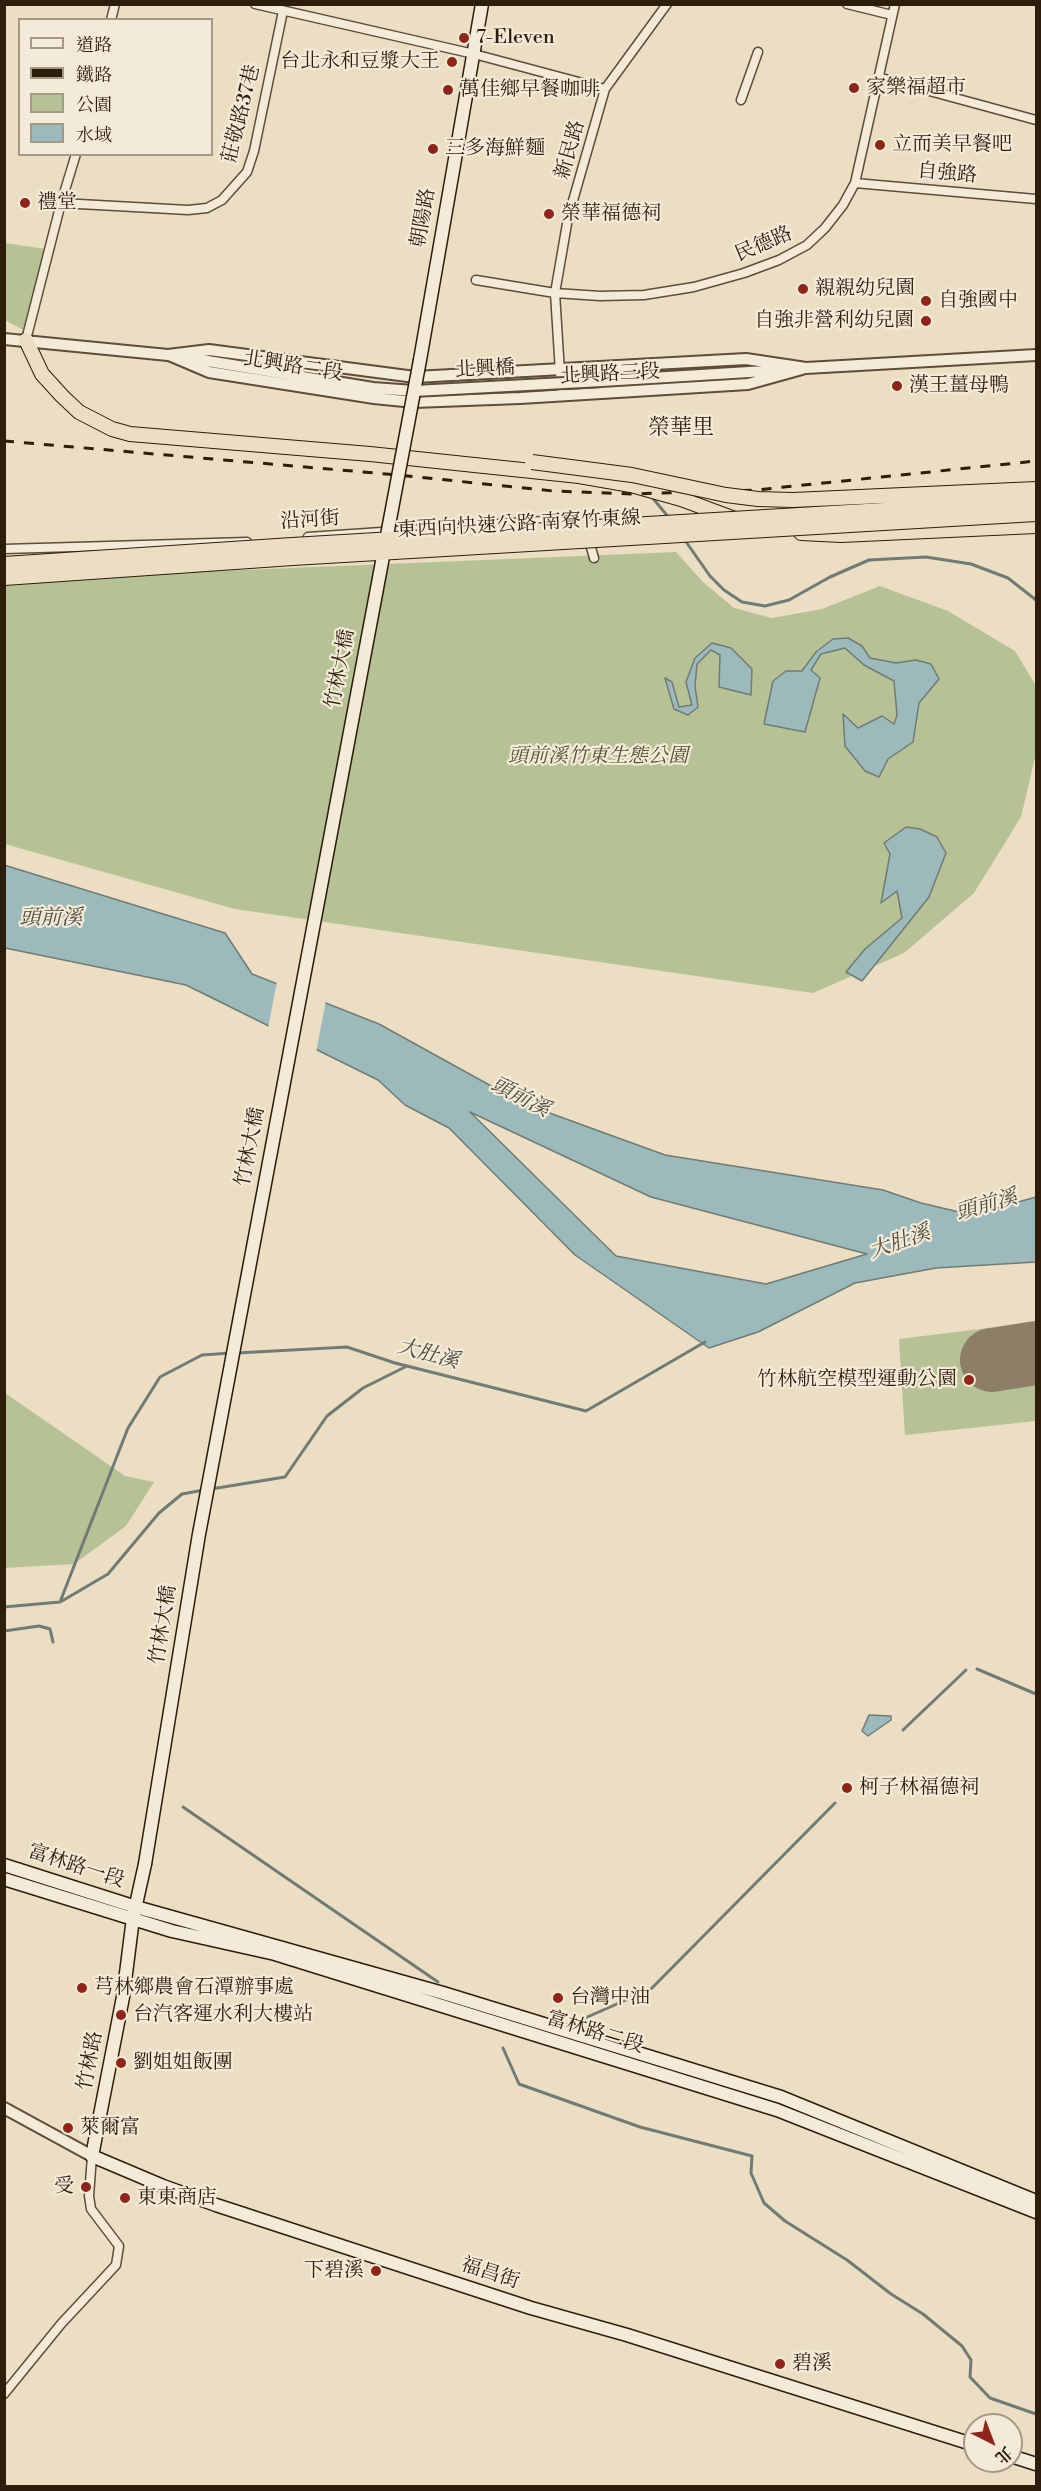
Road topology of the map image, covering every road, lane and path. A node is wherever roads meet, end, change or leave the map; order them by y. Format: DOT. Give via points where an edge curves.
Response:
graph roads {
  1 [pos="255,4"];
  2 [pos="482,4"];
  3 [pos="667,4"];
  4 [pos="847,4"];
  5 [pos="895,4"];
  6 [pos="283,11"];
  7 [pos="892,15"];
  8 [pos="758,52"];
  9 [pos="474,54"];
  10 [pos="878,77"];
  11 [pos="605,89"];
  12 [pos="741,100"];
  13 [pos="1036,120"];
  14 [pos="75,156"];
  15 [pos="855,183"];
  16 [pos="1036,198"];
  17 [pos="61,203"];
  18 [pos="476,280"];
  19 [pos="555,293"];
  20 [pos="4,339"];
  21 [pos="26,340"];
  22 [pos="168,355"];
  23 [pos="1036,355"];
  24 [pos="806,368"];
  25 [pos="560,370"];
  26 [pos="415,377"];
  27 [pos="561,395"];
  28 [pos="414,397"];
  29 [pos="405,438"];
  30 [pos="370,451"];
  31 [pos="1036,489"];
  32 [pos="1036,501"];
  33 [pos="1036,514"];
  34 [pos="1036,526"];
  35 [pos="4,549"];
  36 [pos="594,558"];
  37 [pos="4,564"];
  38 [pos="4,578"];
  39 [pos="144,1864"];
  40 [pos="4,1865"];
  41 [pos="4,1880"];
  42 [pos="135,1913"];
  43 [pos="4,2108"];
  44 [pos="871,2139"];
  45 [pos="92,2156"];
  46 [pos="1036,2201"];
  47 [pos="1036,2212"];
  48 [pos="4,2394"];
  49 [pos="963,2441"];
  1 -- 6 [label="street"];
  2 -- 9 [label="main road, 朝陽路"];
  3 -- 11 [label="street, 新民路"];
  4 -- 7 [label="street"];
  5 -- 7 [label="street, 民德路"];
  6 -- 9 [label="street"];
  6 -- 17 [label="street, 莊敬路37巷" via="254,151 247,172 222,200 207,208 188,210"];
  7 -- 10 [label="street, 民德路"];
  8 -- 12 [label="street"];
  9 -- 11 [label="street"];
  9 -- 28 [label="main road, 朝陽路, bridge"];
  10 -- 13 [label="street"];
  10 -- 15 [label="street, 民德路"];
  11 -- 19 [label="street, 新民路" via="568,218"];
  14 -- 17 [label="street"];
  15 -- 16 [label="street, 自強路"];
  15 -- 19 [label="street, 民德路" via="825,228 807,245 779,260 694,287 644,295"];
  17 -- 21 [label="street"];
  18 -- 19 [label="street, 民德路"];
  19 -- 25 [label="street, 新民路"];
  20 -- 21 [label="street, 北興路二段"];
  21 -- 22 [label="street, 北興路二段"];
  21 -- 30 [label="highway" via="42,374 62,396 87,417 112,429 130,434"];
  22 -- 26 [label="street, 北興路二段" via="209,350"];
  22 -- 28 [label="street, 北興橋"];
  22 -- 28 [label="street, 北興路二段" via="209,372 374,398"];
  23 -- 24 [label="street, 北興路三段"];
  24 -- 25 [label="street, 北興路三段" via="746,359"];
  24 -- 27 [label="street, 北興路三段" via="748,384"];
  24 -- 28 [label="street, 北興橋, bridge"];
  25 -- 26 [label="street, 北興路三段"];
  25 -- 27 [label="street, 新民路"];
  27 -- 28 [label="street, 北興路三段"];
  28 -- 29 [label="main road, 朝陽路, bridge"];
  29 -- 39 [label="main road, 竹林大橋, bridge" via="199,1534"];
  30 -- 31 [label="highway, bridge" via="584,467 758,499"];
  30 -- 34 [label="highway, bridge" via="631,485 759,525 795,532 841,535"];
  32 -- 37 [label="highway, 東西向快速公路 南寮竹東線, bridge"];
  33 -- 38 [label="highway, 東西向快速公路 南寮竹東線, bridge"];
  35 -- 36 [label="street, 沿河街" via="241,542 572,519 588,537"];
  39 -- 42 [label="main road, 竹林路"];
  40 -- 42 [label="main road, 富林路一段"];
  41 -- 42 [label="main road, 富林路一段"];
  42 -- 44 [label="main road, 富林路二段" via="172,1931 275,1954 520,2023"];
  42 -- 45 [label="main road, 竹林路"];
  43 -- 45 [label="street, 福昌街"];
  44 -- 46 [label="main road, 富林路二段"];
  44 -- 47 [label="main road, 富林路二段"];
  45 -- 48 [label="street, 竹林路" via="88,2196 91,2209 119,2246 116,2265"];
  45 -- 49 [label="main road, 福昌街" via="216,2205 531,2308"];
}
